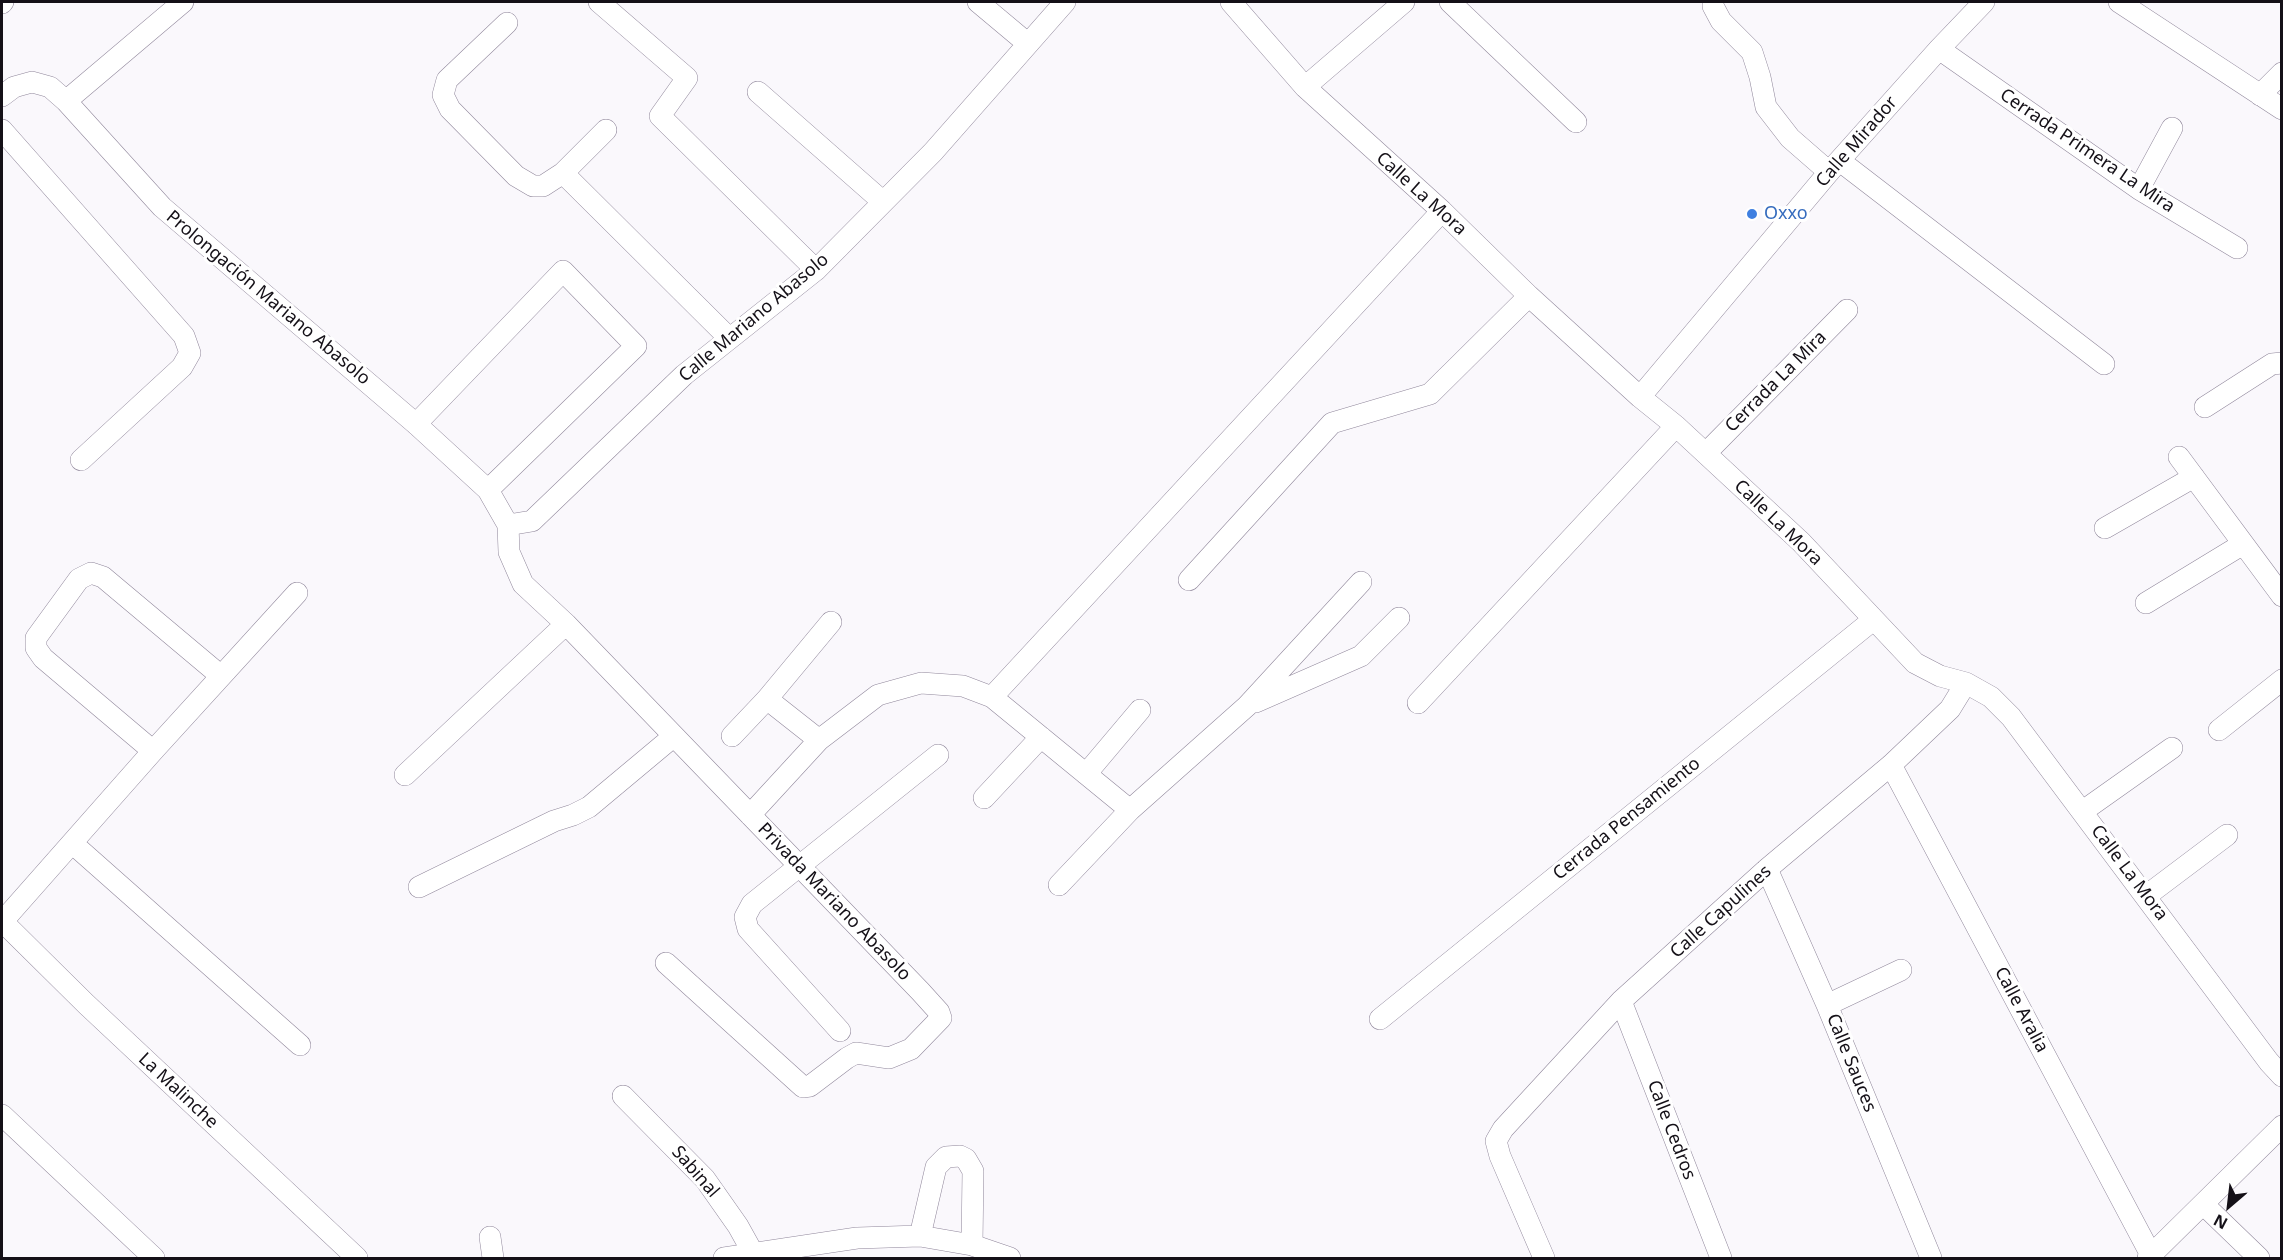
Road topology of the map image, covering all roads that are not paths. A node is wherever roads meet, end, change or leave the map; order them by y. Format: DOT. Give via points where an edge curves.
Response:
graph roads {
  1 [pos="183,2"];
  2 [pos="599,2"];
  3 [pos="978,2"];
  4 [pos="1065,2"];
  5 [pos="1231,2"];
  6 [pos="1404,2"];
  7 [pos="1450,2"];
  8 [pos="1713,2"];
  9 [pos="1984,2"];
  10 [pos="2119,2"];
  11 [pos="507,23"];
  12 [pos="1028,43"];
  13 [pos="1939,49"];
  14 [pos="2282,73"];
  15 [pos="1305,87"];
  16 [pos="758,92"];
  17 [pos="2260,95"];
  18 [pos="2,96"];
  19 [pos="66,101"];
  20 [pos="2282,109"];
  21 [pos="1576,122"];
  22 [pos="2172,128"];
  23 [pos="606,129"];
  24 [pos="2,130"];
  25 [pos="1835,166"];
  26 [pos="563,173"];
  27 [pos="2139,189"];
  28 [pos="882,201"];
  29 [pos="1442,211"];
  30 [pos="2237,248"];
  31 [pos="816,270"];
  32 [pos="1529,296"];
  33 [pos="1847,310"];
  34 [pos="729,338"];
  35 [pos="2282,363"];
  36 [pos="2104,364"];
  37 [pos="1640,397"];
  38 [pos="2205,407"];
  39 [pos="416,424"];
  40 [pos="1676,426"];
  41 [pos="1706,453"];
  42 [pos="2179,458"];
  43 [pos="81,460"];
  44 [pos="2194,477"];
  45 [pos="488,489"];
  46 [pos="508,525"];
  47 [pos="2105,528"];
  48 [pos="2243,544"];
  49 [pos="1189,580"];
  50 [pos="1361,582"];
  51 [pos="297,592"];
  52 [pos="2282,596"];
  53 [pos="2146,603"];
  54 [pos="1399,618"];
  55 [pos="1873,620"];
  56 [pos="831,622"];
  57 [pos="566,624"];
  58 [pos="221,676"];
  59 [pos="2282,680"];
  60 [pos="1966,683"];
  61 [pos="992,697"];
  62 [pos="767,699"];
  63 [pos="1418,703"];
  64 [pos="1247,706"];
  65 [pos="1140,710"];
  66 [pos="2220,730"];
  67 [pos="674,736"];
  68 [pos="732,736"];
  69 [pos="1041,737"];
  70 [pos="819,740"];
  71 [pos="2172,748"];
  72 [pos="153,751"];
  73 [pos="938,755"];
  74 [pos="1891,765"];
  75 [pos="1086,774"];
  76 [pos="405,775"];
  77 [pos="984,798"];
  78 [pos="1130,810"];
  79 [pos="2083,812"];
  80 [pos="750,815"];
  81 [pos="2227,835"];
  82 [pos="72,843"];
  83 [pos="799,865"];
  84 [pos="1767,869"];
  85 [pos="1059,885"];
  86 [pos="419,887"];
  87 [pos="2146,896"];
  88 [pos="2,922"];
  89 [pos="666,963"];
  90 [pos="1901,970"];
  91 [pos="1621,1001"];
  92 [pos="1827,1005"];
  93 [pos="1380,1019"];
  94 [pos="840,1031"];
  95 [pos="300,1045"];
  96 [pos="2282,1076"];
  97 [pos="623,1096"];
  98 [pos="2,1115"];
  99 [pos="2282,1126"];
  100 [pos="2204,1204"];
  101 [pos="920,1236"];
  102 [pos="490,1237"];
  103 [pos="972,1245"];
  104 [pos="753,1256"];
  105 [pos="2150,1257"];
  106 [pos="154,1258"];
  107 [pos="357,1258"];
  108 [pos="493,1258"];
  109 [pos="724,1258"];
  110 [pos="1010,1258"];
  111 [pos="1544,1258"];
  112 [pos="1721,1258"];
  113 [pos="1931,1258"];
  114 [pos="2259,1258"];
  1 -- 19 [label="street"];
  2 -- 31 [label="street" via="687,78 660,116"];
  3 -- 12 [label="street"];
  4 -- 12 [label="street, Calle Mariano Abasolo"];
  5 -- 15 [label="street, Calle La Mora"];
  6 -- 15 [label="street"];
  7 -- 21 [label="street"];
  8 -- 25 [label="street" via="1721,21 1752,52 1766,108 1790,138"];
  9 -- 13 [label="street, Calle Mirador"];
  10 -- 17 [label="street"];
  11 -- 26 [label="street" via="447,80 443,95 450,109 516,176 533,186 543,186"];
  12 -- 28 [label="street, Calle Mariano Abasolo" via="933,152"];
  13 -- 25 [label="street, Calle Mirador"];
  13 -- 27 [label="street, Cerrada Primera La Mira"];
  14 -- 17 [label="street"];
  15 -- 29 [label="street, Calle La Mora"];
  16 -- 28 [label="street"];
  17 -- 20 [label="street"];
  18 -- 19 [label="street, Prolongación Mariano Abasolo" via="14,87 32,82 50,87"];
  19 -- 39 [label="street, Prolongación Mariano Abasolo" via="162,207"];
  22 -- 27 [label="street"];
  23 -- 26 [label="street"];
  24 -- 43 [label="street" via="184,336 190,353 182,367"];
  25 -- 36 [label="street"];
  25 -- 37 [label="street, Calle Mirador"];
  26 -- 34 [label="street"];
  27 -- 30 [label="street, Cerrada Primera La Mira"];
  28 -- 31 [label="street, Calle Mariano Abasolo"];
  29 -- 32 [label="street, Calle La Mora"];
  29 -- 61 [label="street"];
  31 -- 34 [label="street, Calle Mariano Abasolo"];
  32 -- 37 [label="street, Calle La Mora"];
  32 -- 49 [label="street" via="1430,394 1332,423"];
  33 -- 41 [label="street, Cerrada La Mira"];
  34 -- 46 [label="street, Calle Mariano Abasolo" via="684,375 532,521"];
  35 -- 38 [label="street" via="2272,364"];
  37 -- 40 [label="street, Calle La Mora"];
  39 -- 45 [label="street, Prolongación Mariano Abasolo"];
  39 -- 45 [label="street" via="563,271 636,346"];
  40 -- 41 [label="street, Calle La Mora"];
  40 -- 63 [label="street"];
  41 -- 55 [label="street, Calle La Mora" via="1801,542"];
  42 -- 44 [label="street"];
  44 -- 47 [label="street"];
  44 -- 48 [label="street"];
  45 -- 46 [label="street, Prolongación Mariano Abasolo"];
  46 -- 57 [label="street, Privada Mariano Abasolo" via="509,552 523,584"];
  48 -- 52 [label="street"];
  48 -- 53 [label="street"];
  50 -- 64 [label="street"];
  51 -- 58 [label="street"];
  54 -- 64 [label="street" via="1361,656"];
  55 -- 60 [label="street, Calle La Mora" via="1915,663"];
  55 -- 93 [label="street, Cerrada Pensamiento"];
  56 -- 62 [label="street"];
  57 -- 67 [label="street, Privada Mariano Abasolo"];
  57 -- 76 [label="street"];
  58 -- 72 [label="street"];
  58 -- 72 [label="street" via="102,577 91,573 79,579 36,638 36,648"];
  59 -- 66 [label="street"];
  60 -- 74 [label="street, Calle Capulines" via="1950,709"];
  60 -- 79 [label="street, Calle La Mora" via="1990,697 2011,717"];
  61 -- 69 [label="street"];
  61 -- 70 [label="street" via="963,686 921,683 878,695"];
  62 -- 68 [label="street"];
  62 -- 70 [label="street"];
  64 -- 78 [label="street"];
  65 -- 75 [label="street"];
  67 -- 80 [label="street, Privada Mariano Abasolo"];
  67 -- 86 [label="street" via="589,807"];
  69 -- 75 [label="street"];
  69 -- 77 [label="street"];
  70 -- 80 [label="street"];
  71 -- 79 [label="street"];
  72 -- 82 [label="street"];
  73 -- 83 [label="street"];
  74 -- 84 [label="street, Calle Capulines"];
  74 -- 105 [label="street, Calle Aralia"];
  75 -- 78 [label="street"];
  78 -- 85 [label="street"];
  79 -- 87 [label="street, Calle La Mora"];
  80 -- 83 [label="street, Privada Mariano Abasolo"];
  81 -- 87 [label="street"];
  82 -- 88 [label="street"];
  82 -- 95 [label="street"];
  83 -- 89 [label="street, Privada Mariano Abasolo" via="939,1012 941,1018 911,1049 889,1058 856,1053 803,1087"];
  83 -- 94 [label="street" via="752,904 745,917 748,929"];
  84 -- 91 [label="street, Calle Capulines"];
  84 -- 92 [label="street, Calle Sauces"];
  87 -- 96 [label="street, Calle La Mora"];
  88 -- 107 [label="street, La Malinche"];
  90 -- 92 [label="street"];
  91 -- 111 [label="street, Calle Capulines" via="1496,1141"];
  91 -- 112 [label="street, Calle Cedros"];
  92 -- 113 [label="street, Calle Sauces"];
  97 -- 104 [label="street, Sabinal" via="705,1179 738,1226"];
  98 -- 106 [label="street"];
  99 -- 100 [label="street"];
  100 -- 105 [label="street"];
  100 -- 114 [label="street"];
  101 -- 103 [label="street"];
  101 -- 103 [label="street" via="936,1167 946,1157 960,1156 973,1171"];
  101 -- 104 [label="street" via="857,1238"];
  102 -- 108 [label="street"];
  103 -- 110 [label="street"];
  104 -- 109 [label="street"];
}
